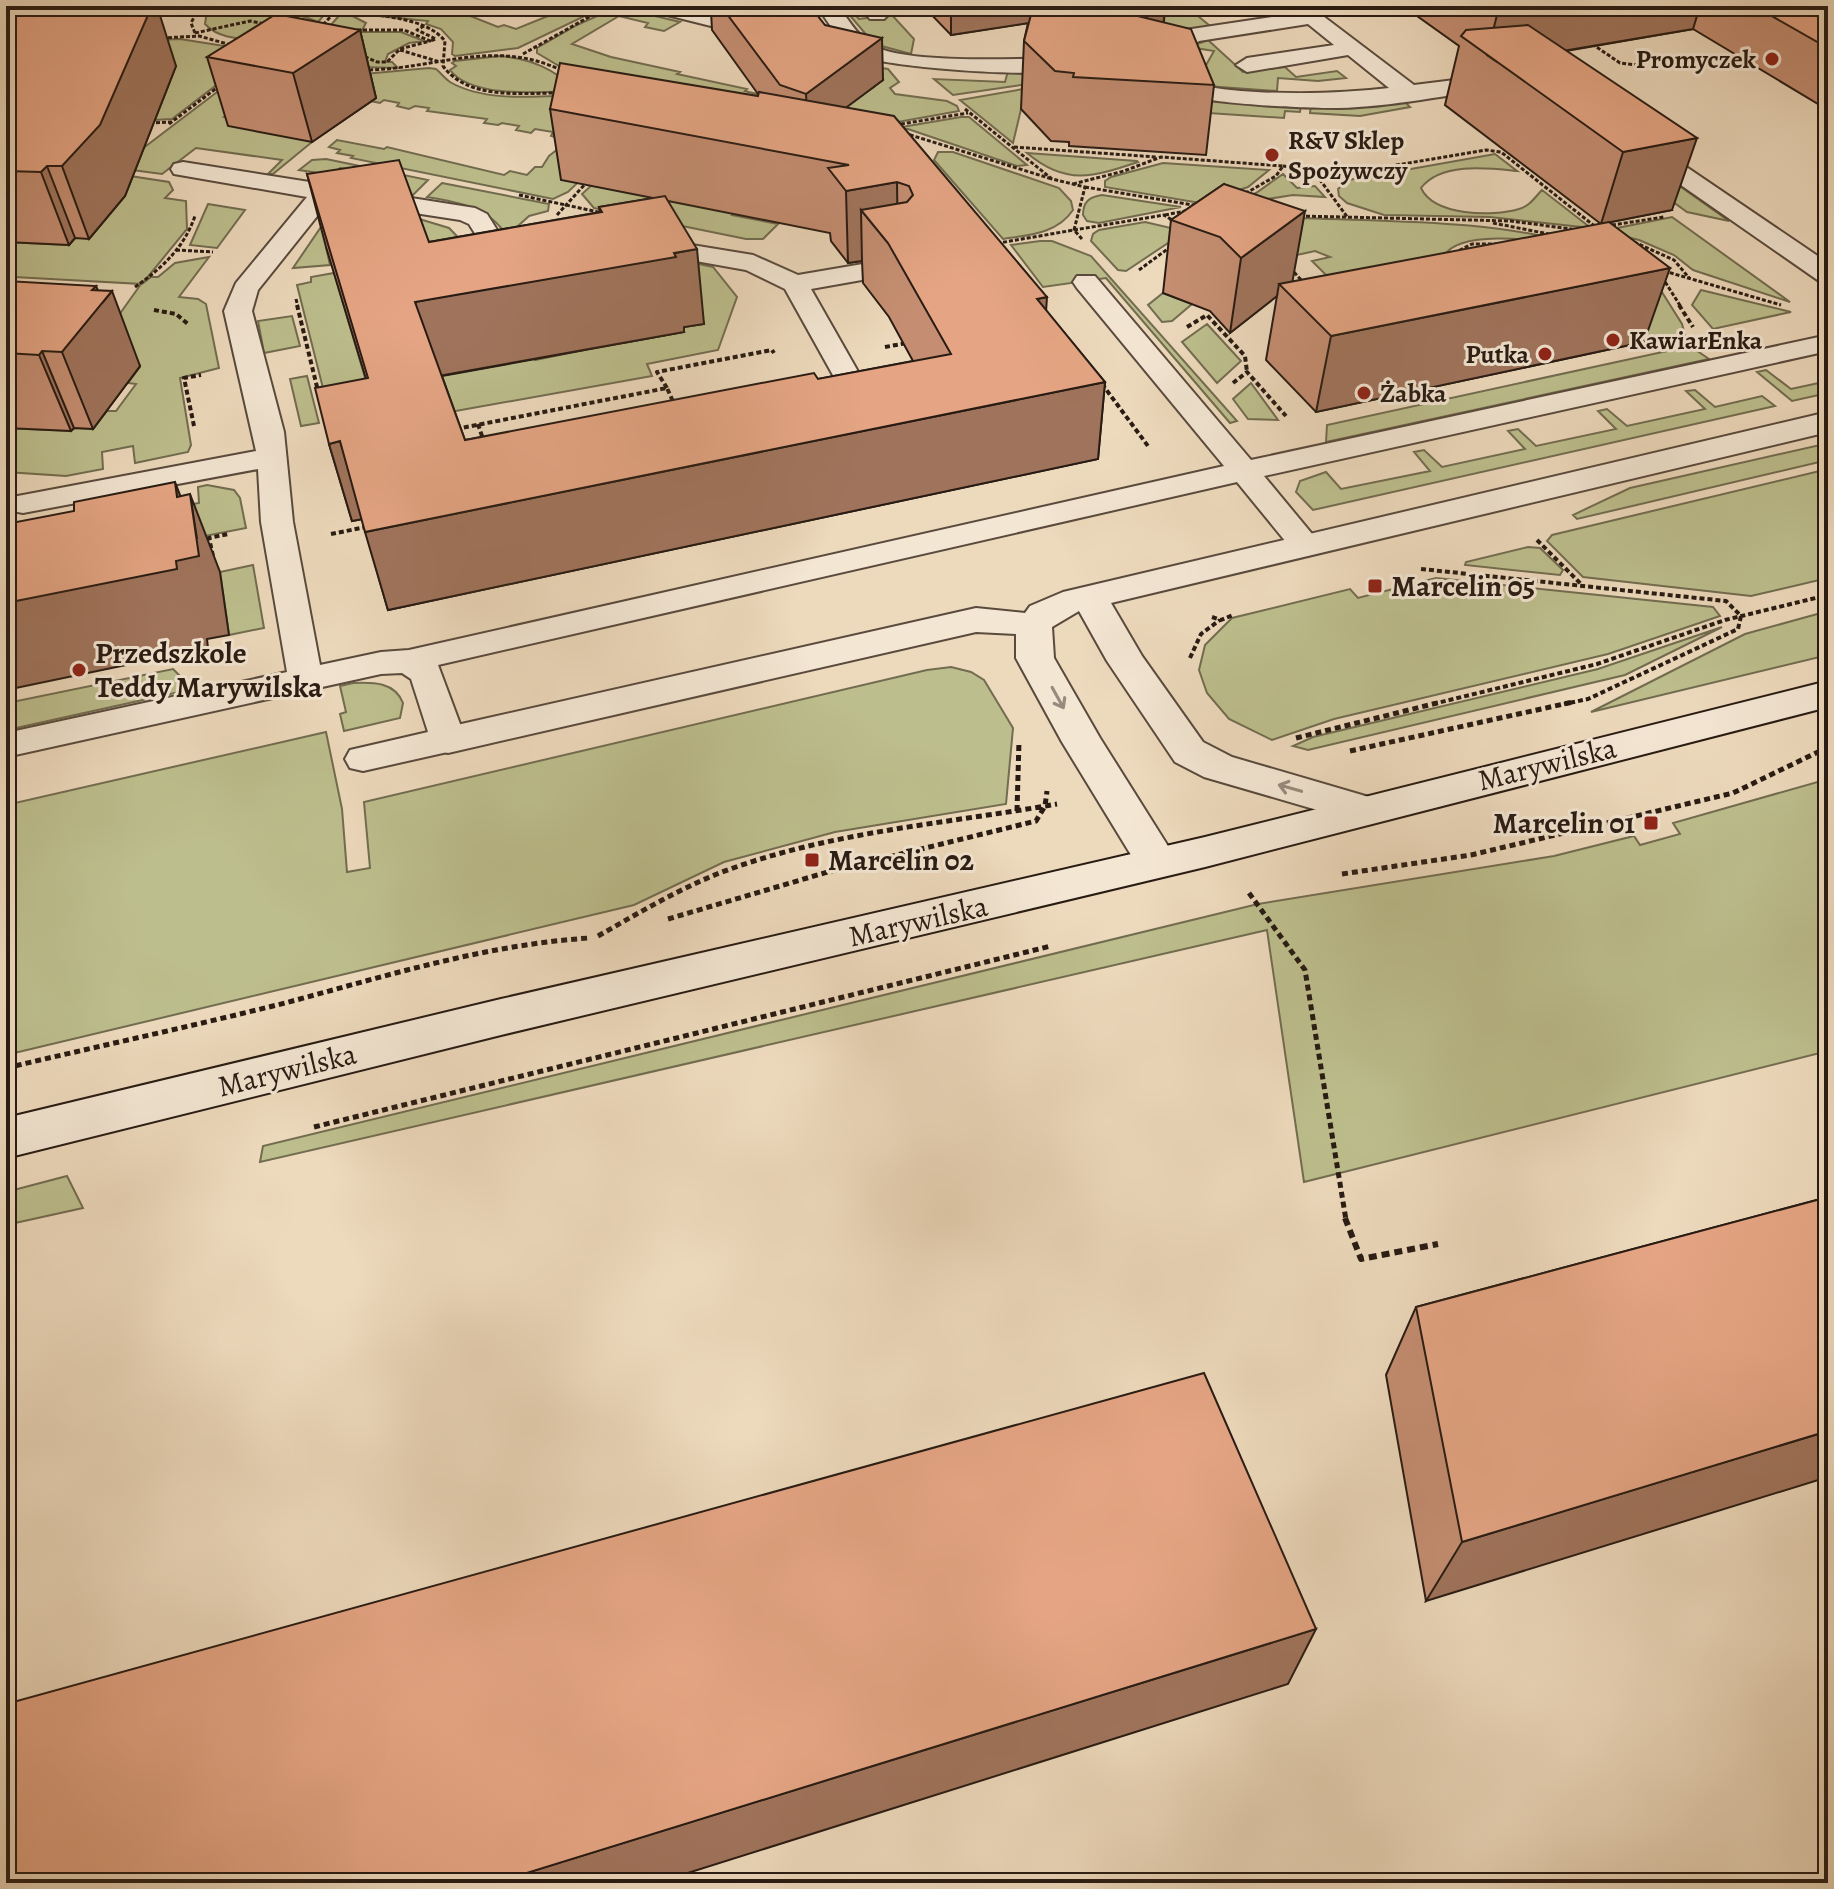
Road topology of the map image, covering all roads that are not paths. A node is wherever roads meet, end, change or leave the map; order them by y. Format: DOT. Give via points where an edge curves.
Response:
graph roads {
  1 [pos="654,6"];
  2 [pos="827,6"];
  3 [pos="789,39"];
  4 [pos="829,48"];
  5 [pos="1353,48"];
  6 [pos="869,52"];
  7 [pos="1247,65"];
  8 [pos="1104,66"];
  9 [pos="1524,82"];
  10 [pos="1411,94"];
  11 [pos="1620,132"];
  12 [pos="183,169"];
  13 [pos="324,192"];
  14 [pos="614,243"];
  15 [pos="556,255"];
  16 [pos="898,266"];
  17 [pos="1828,275"];
  18 [pos="1086,282"];
  19 [pos="795,284"];
  20 [pos="1828,343"];
  21 [pos="859,398"];
  22 [pos="1828,422"];
  23 [pos="272,457"];
  24 [pos="1244,471"];
  25 [pos="23,504"];
  26 [pos="1306,546"];
  27 [pos="1089,597"];
  28 [pos="1034,626"];
  29 [pos="409,661"];
  30 [pos="306,680"];
  31 [pos="1828,694"];
  32 [pos="448,740"];
  33 [pos="6,745"];
  34 [pos="363,759"];
  35 [pos="1365,810"];
  36 [pos="1157,862"];
  37 [pos="6,1138"];
  1 -- 3 [label="lane"];
  2 -- 6 [label="lane"];
  4 -- 6 [label="lane"];
  5 -- 7 [label="lane"];
  5 -- 10 [label="lane"];
  5 -- 10 [label="lane" via="1312,17 1193,35 1142,75 1211,94 1339,101"];
  6 -- 8 [label="lane" via="921,61"];
  9 -- 10 [label="lane"];
  11 -- 17 [label="lane"];
  12 -- 13 [label="lane"];
  13 -- 15 [label="lane" via="466,213 478,219 504,251"];
  13 -- 23 [label="lane" via="240,300 238,311"];
  14 -- 19 [label="lane" via="753,263"];
  16 -- 19 [label="lane"];
  18 -- 24 [label="lane"];
  19 -- 21 [label="lane"];
  20 -- 24 [label="lane"];
  22 -- 26 [label="street"];
  23 -- 25 [label="lane"];
  23 -- 30 [label="lane" via="277,522"];
  24 -- 26 [label="lane"];
  24 -- 29 [label="lane"];
  26 -- 27 [label="street"];
  27 -- 28 [label="street" via="1063,603"];
  35 -- 27 [label="street, one-way" via="1218,767 1189,752"];
  28 -- 32 [label="street" via="976,620"];
  28 -- 36 [label="street, one-way" via="1035,658"];
  29 -- 30 [label="lane"];
  29 -- 32 [label="lane" via="426,673"];
  30 -- 33 [label="lane"];
  31 -- 35 [label="street, Marywilska"];
  32 -- 34 [label="lane"];
  35 -- 36 [label="street, Marywilska"];
  36 -- 37 [label="street, Marywilska"];
}
